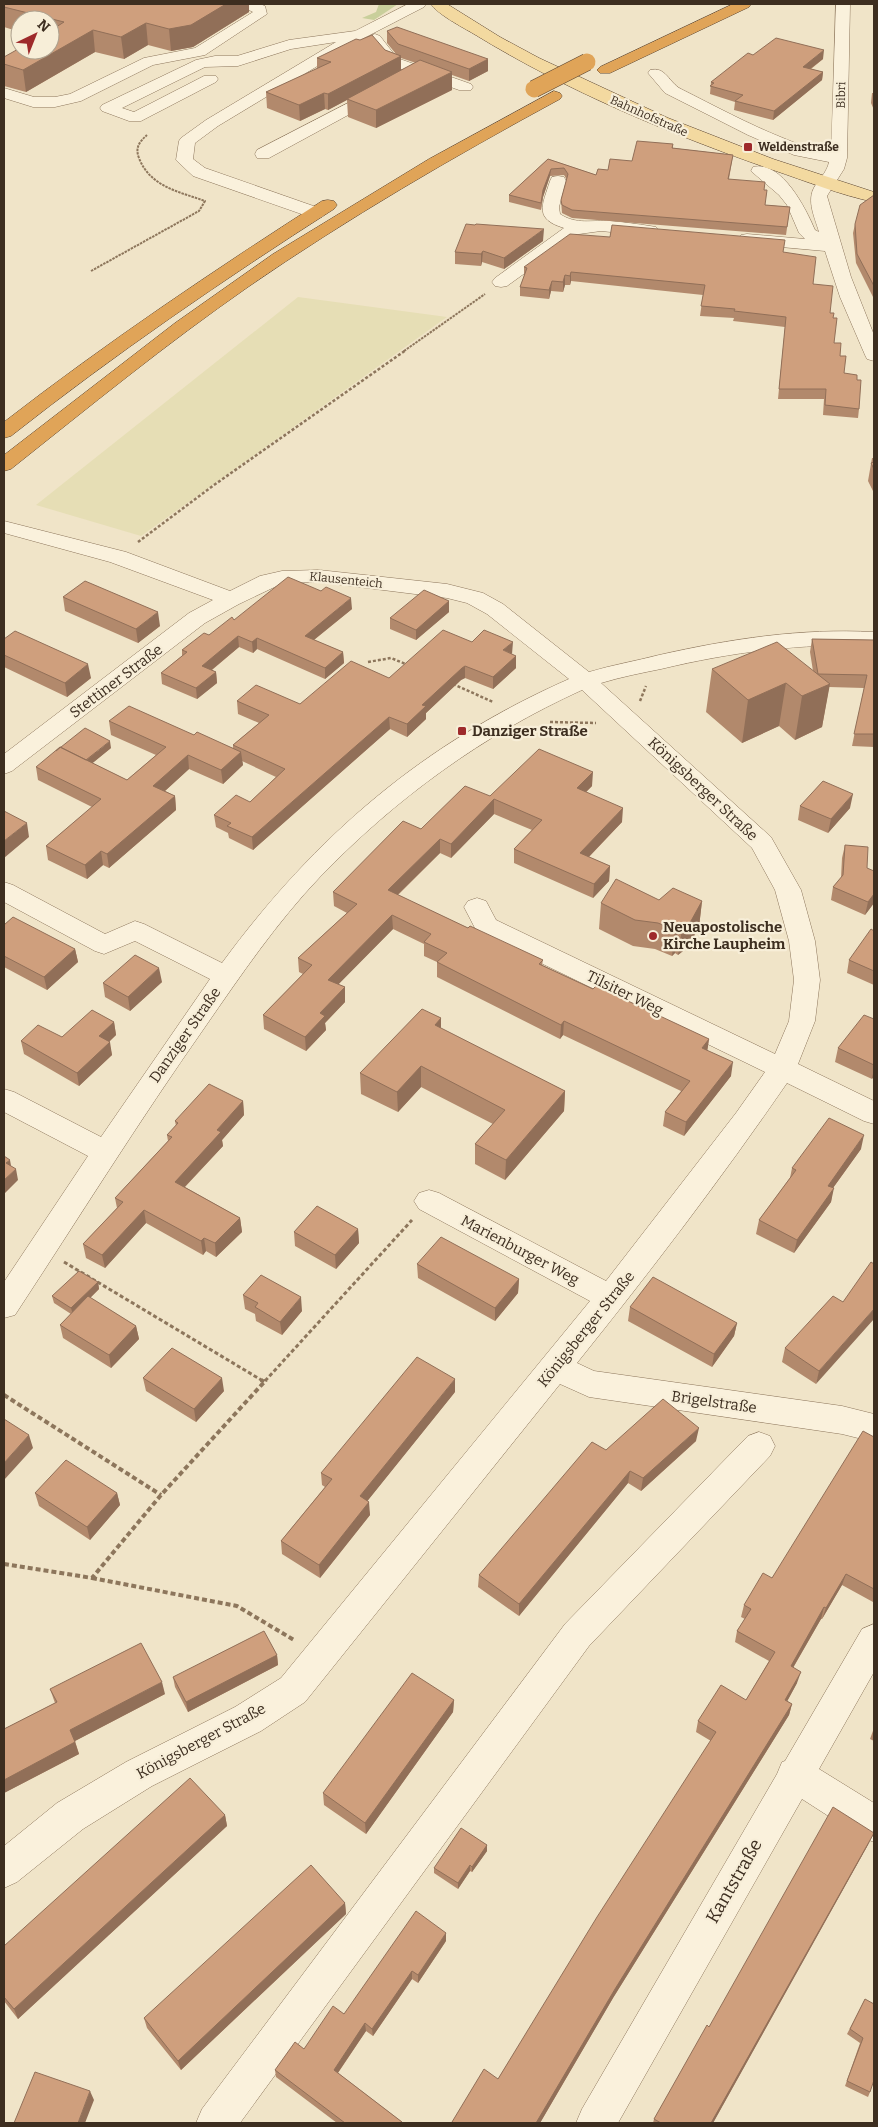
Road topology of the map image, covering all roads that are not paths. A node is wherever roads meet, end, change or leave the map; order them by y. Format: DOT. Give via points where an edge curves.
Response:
graph roads {
  1 [pos="248,4"];
  2 [pos="419,4"];
  3 [pos="438,4"];
  4 [pos="744,4"];
  5 [pos="843,4"];
  6 [pos="363,33"];
  7 [pos="603,54"];
  8 [pos="238,61"];
  9 [pos="418,71"];
  10 [pos="656,73"];
  11 [pos="465,88"];
  12 [pos="4,93"];
  13 [pos="476,119"];
  14 [pos="263,154"];
  15 [pos="838,158"];
  16 [pos="759,171"];
  17 [pos="558,181"];
  18 [pos="825,182"];
  19 [pos="346,194"];
  20 [pos="874,197"];
  21 [pos="316,213"];
  22 [pos="580,227"];
  23 [pos="664,232"];
  24 [pos="731,238"];
  25 [pos="830,246"];
  26 [pos="501,282"];
  27 [pos="874,355"];
  28 [pos="4,432"];
  29 [pos="4,465"];
  30 [pos="4,527"];
  31 [pos="231,599"];
  32 [pos="874,639"];
  33 [pos="584,681"];
  34 [pos="4,766"];
  35 [pos="4,891"];
  36 [pos="477,907"];
  37 [pos="226,976"];
  38 [pos="782,1069"];
  39 [pos="4,1099"];
  40 [pos="874,1113"];
  41 [pos="105,1152"];
  42 [pos="429,1201"];
  43 [pos="612,1298"];
  44 [pos="4,1306"];
  45 [pos="556,1367"];
  46 [pos="874,1428"];
  47 [pos="759,1446"];
  48 [pos="874,1640"];
  49 [pos="795,1774"];
  50 [pos="874,1824"];
  51 [pos="4,1870"];
  52 [pos="216,2123"];
  53 [pos="596,2123"];
  1 -- 12 [label="street" via="260,9 260,14 200,52 149,61 74,98 33,102"];
  2 -- 6 [label="street"];
  3 -- 18 [label="main road, Bahnhofstraße" via="508,49 658,122"];
  4 -- 29 [label="highway" via="554,96 390,188 242,283"];
  5 -- 15 [label="street, Bibri"];
  6 -- 8 [label="street" via="310,40"];
  6 -- 9 [label="street" via="392,61"];
  6 -- 21 [label="street" via="187,141 184,160 199,172"];
  7 -- 13 [label="highway, bridge"];
  8 -- 8 [label="street" via="201,63 108,108 135,118 227,70"];
  9 -- 11 [label="street"];
  9 -- 14 [label="street"];
  10 -- 15 [label="street" via="670,90 754,132 800,151"];
  15 -- 18 [label="street, Bibri" via="835,170"];
  16 -- 25 [label="street" via="778,182 795,204 808,233"];
  17 -- 22 [label="street" via="550,207 552,216"];
  18 -- 20 [label="main road, Bahnhofstraße"];
  18 -- 25 [label="street" via="818,196"];
  19 -- 21 [label="highway"];
  21 -- 28 [label="highway" via="125,339"];
  22 -- 23 [label="street"];
  22 -- 26 [label="street"];
  24 -- 25 [label="street"];
  25 -- 27 [label="street"];
  30 -- 31 [label="street" via="118,557"];
  31 -- 33 [label="street, Klausenteich" via="268,581 299,576 446,591 475,598 495,610 568,665"];
  31 -- 34 [label="street, Stettiner Straße" via="197,618"];
  32 -- 33 [label="street, Danziger Straße" via="768,640 701,652"];
  33 -- 37 [label="street, Danziger Straße" via="517,712 457,748 377,809 305,878"];
  33 -- 38 [label="street, Königsberger Straße" via="762,843 788,890 802,941 806,980 802,1021"];
  35 -- 37 [label="street" via="104,945 135,930"];
  36 -- 38 [label="street, Tilsiter Weg" via="486,926"];
  37 -- 41 [label="street, Danziger Straße"];
  38 -- 40 [label="street, Tilsiter Weg"];
  38 -- 43 [label="street, Königsberger Straße"];
  39 -- 41 [label="street"];
  41 -- 44 [label="street, Danziger Straße"];
  42 -- 43 [label="street, Marienburger Weg"];
  43 -- 45 [label="street, Königsberger Straße"];
  45 -- 46 [label="street, Brigelstraße" via="589,1384 842,1420"];
  45 -- 51 [label="street, Königsberger Straße" via="293,1690 248,1719 139,1774 78,1811"];
  47 -- 52 [label="street" via="577,1635"];
  48 -- 49 [label="street, Kantstraße"];
  49 -- 50 [label="street"];
  49 -- 53 [label="street, Kantstraße"];
}
